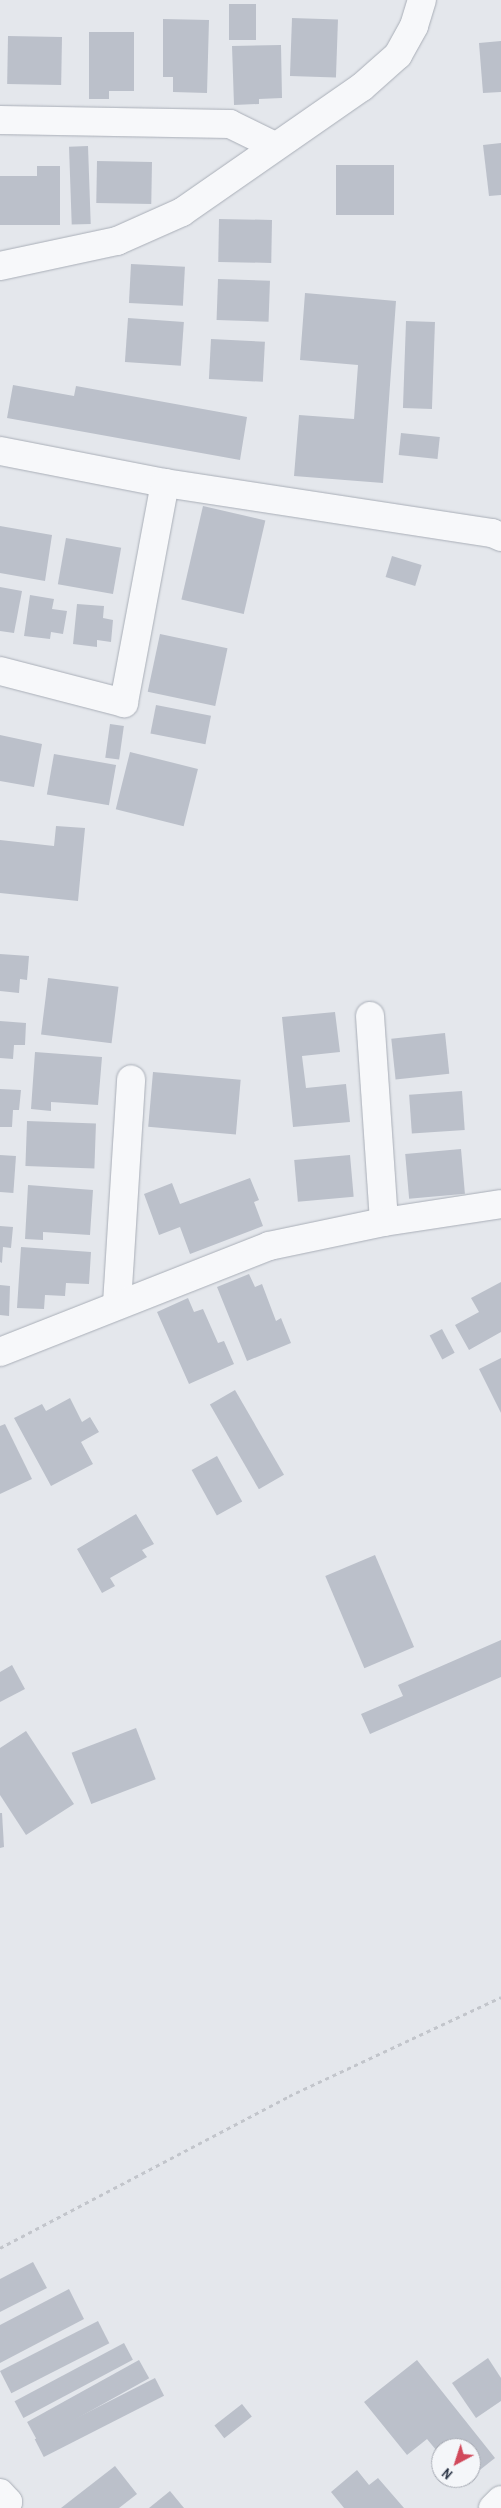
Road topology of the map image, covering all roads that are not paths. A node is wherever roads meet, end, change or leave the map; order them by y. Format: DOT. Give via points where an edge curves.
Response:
graph roads {
  1 [pos="422,0"];
  2 [pos="0,120"];
  3 [pos="275,146"];
  4 [pos="0,266"];
  5 [pos="0,451"];
  6 [pos="165,483"];
  7 [pos="501,537"];
  8 [pos="0,671"];
  9 [pos="370,1016"];
  10 [pos="131,1079"];
  11 [pos="501,1204"];
  12 [pos="384,1222"];
  13 [pos="117,1304"];
  14 [pos="0,1352"];
  15 [pos="0,2493"];
  16 [pos="501,2500"];
  17 [pos="2,2508"];
  18 [pos="493,2508"];
  1 -- 3 [label="street" via="414,26 398,55 362,87"];
  2 -- 3 [label="street" via="230,124"];
  3 -- 4 [label="street" via="182,212 117,241"];
  5 -- 6 [label="street"];
  6 -- 7 [label="street" via="492,533"];
  6 -- 8 [label="street" via="124,703"];
  9 -- 12 [label="street"];
  10 -- 13 [label="street"];
  11 -- 12 [label="street"];
  12 -- 13 [label="street" via="269,1246"];
  13 -- 14 [label="street"];
  15 -- 17 [label="street" via="8,2502"];
  16 -- 18 [label="street"];
}
